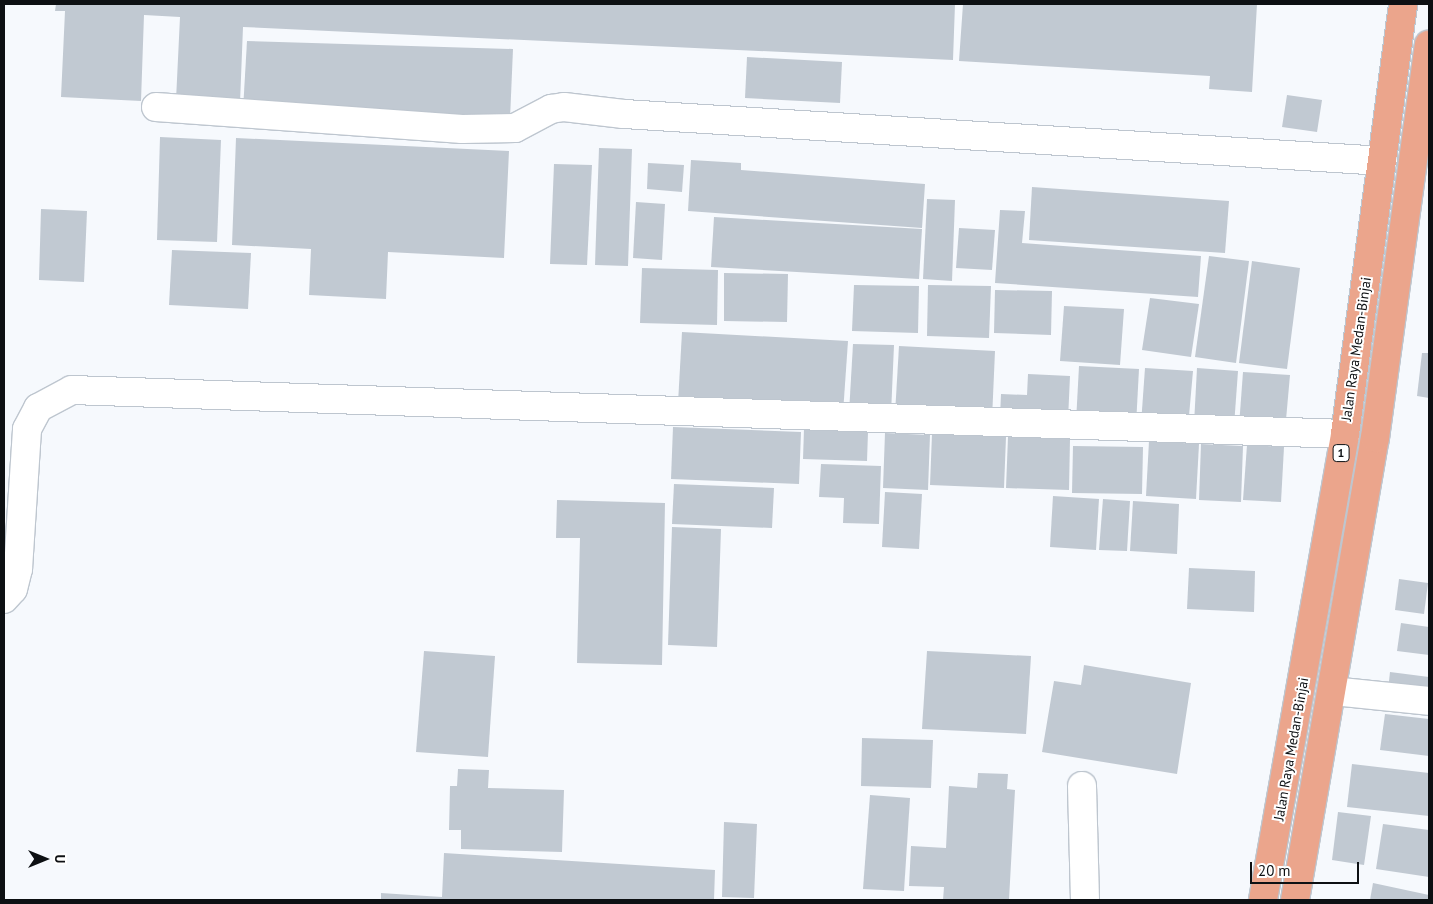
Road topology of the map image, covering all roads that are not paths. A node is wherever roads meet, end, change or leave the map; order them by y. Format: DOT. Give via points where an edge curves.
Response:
graph roads {
  1 [pos="1403,4"];
  2 [pos="1429,45"];
  3 [pos="156,107"];
  4 [pos="1383,161"];
  5 [pos="1344,434"];
  6 [pos="4,599"];
  7 [pos="1333,692"];
  8 [pos="1429,701"];
  9 [pos="1082,786"];
  10 [pos="1085,900"];
  11 [pos="1263,900"];
  12 [pos="1295,900"];
  1 -- 4 [label="highway, Jalan Raya Medan-Binjai / 1"];
  2 -- 7 [label="highway" via="1375,438"];
  3 -- 4 [label="street" via="462,129 515,128 551,109 564,107 624,114"];
  4 -- 5 [label="highway, Jalan Raya Medan-Binjai / 1"];
  5 -- 6 [label="street" via="72,390 38,408 27,429 18,569 13,589"];
  5 -- 11 [label="highway, Jalan Raya Medan-Binjai / 1"];
  7 -- 8 [label="street"];
  7 -- 12 [label="highway"];
  9 -- 10 [label="street"];
}
